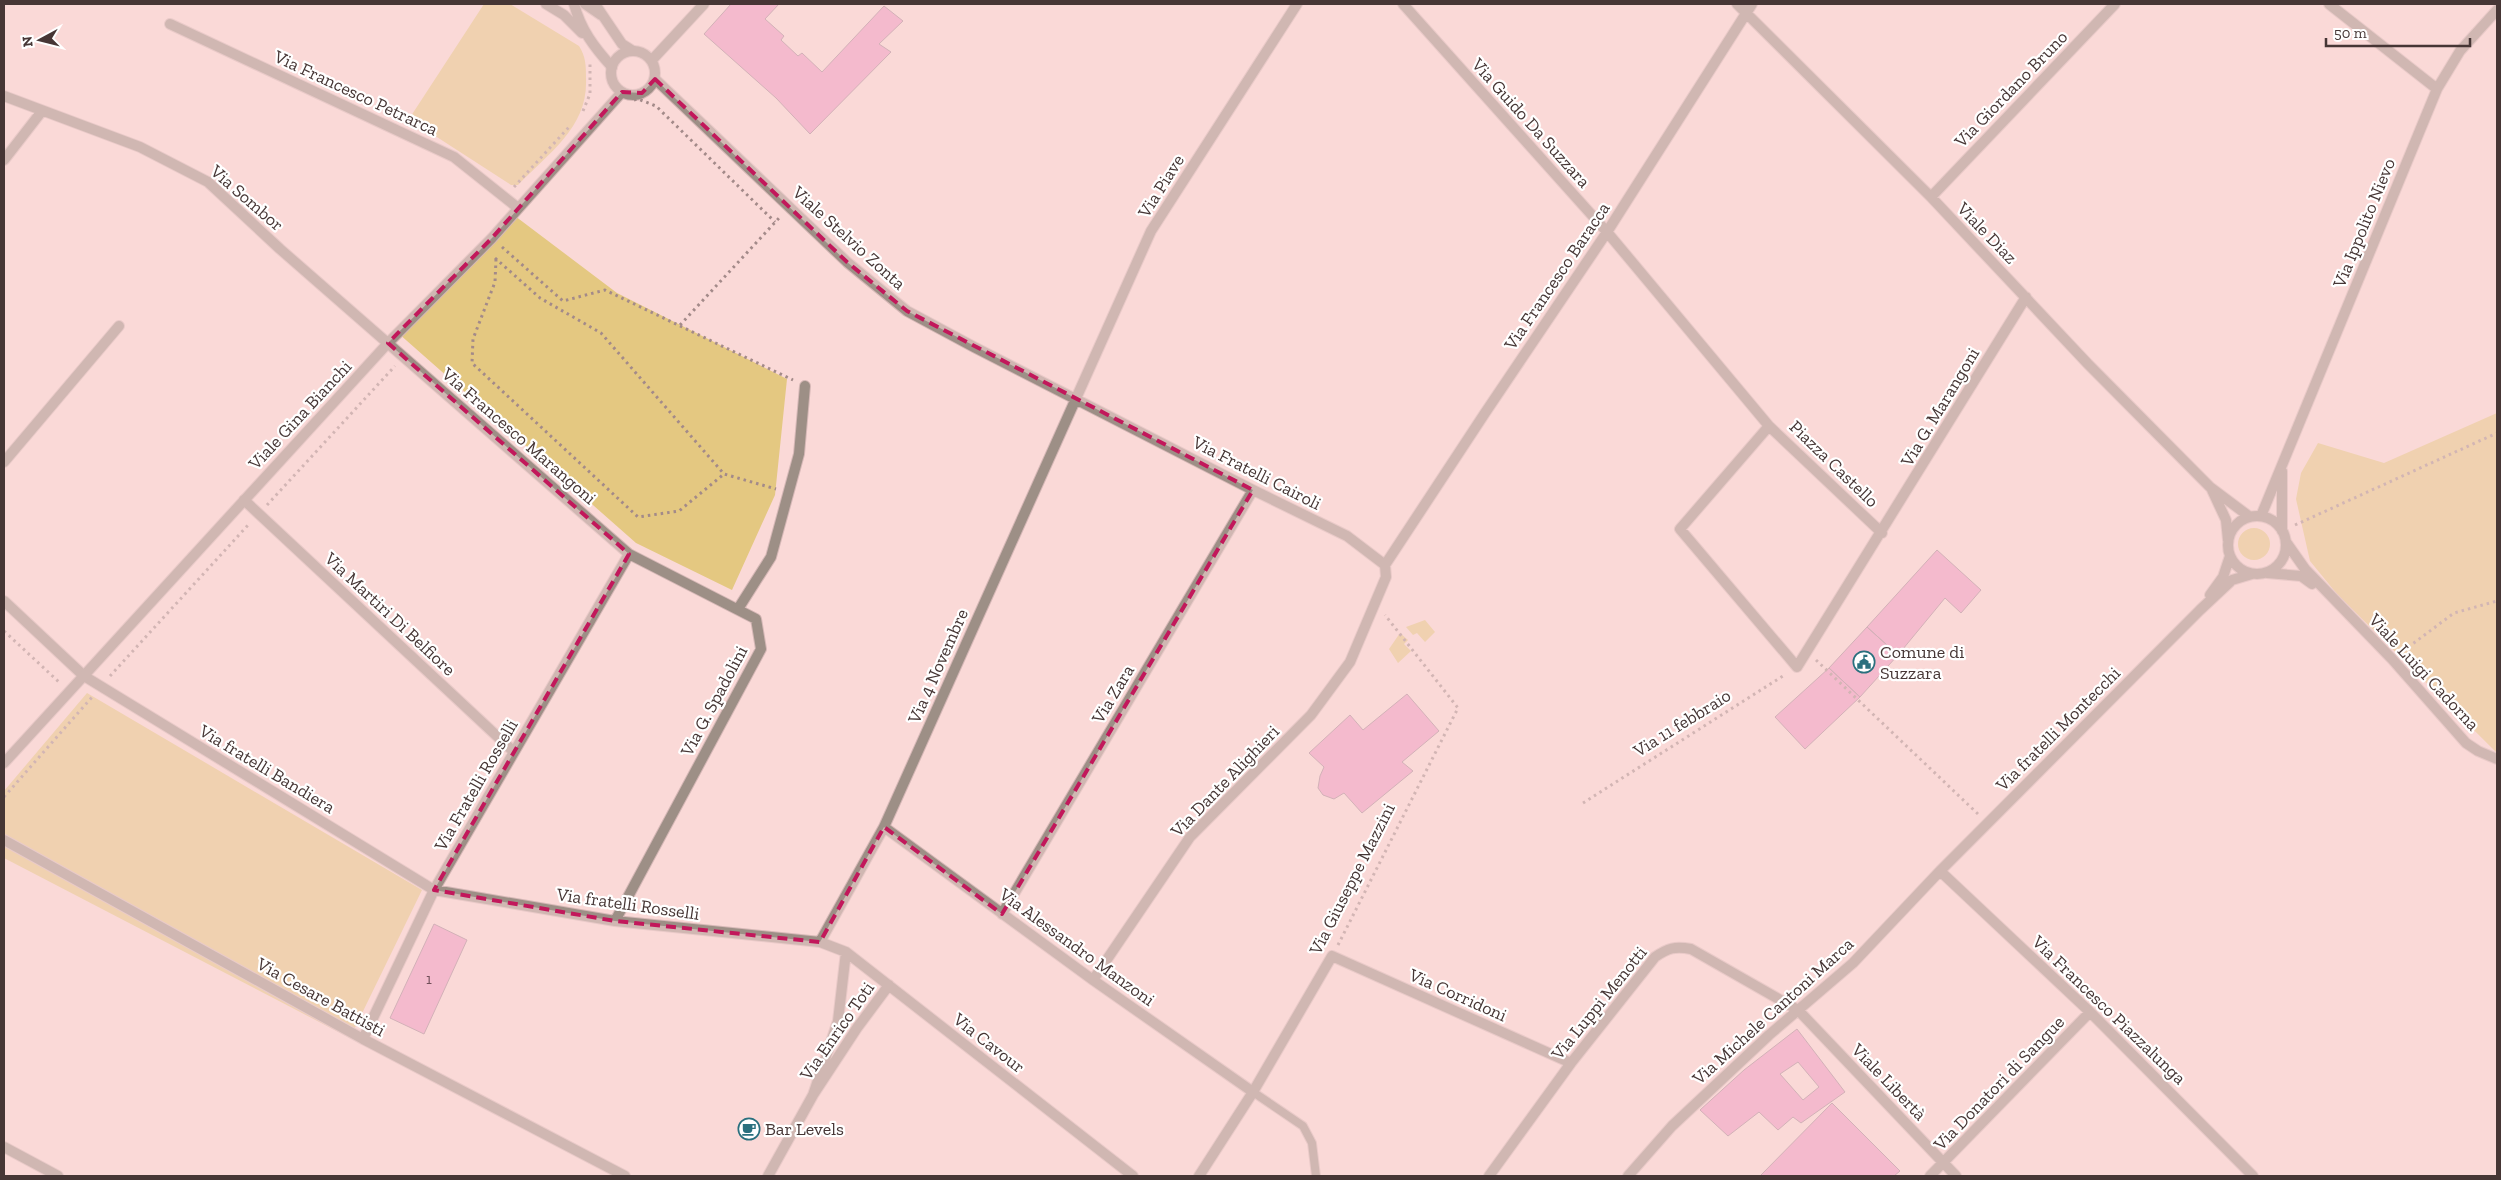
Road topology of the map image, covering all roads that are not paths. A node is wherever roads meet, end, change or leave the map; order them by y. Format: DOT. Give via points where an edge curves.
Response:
graph roads {
  1 [pos="546,4"];
  2 [pos="574,4"];
  3 [pos="586,4"];
  4 [pos="595,4"];
  5 [pos="704,4"];
  6 [pos="1297,4"];
  7 [pos="1403,4"];
  8 [pos="1737,4"];
  9 [pos="1752,4"];
  10 [pos="2115,4"];
  11 [pos="2329,4"];
  12 [pos="2497,10"];
  13 [pos="1746,13"];
  14 [pos="602,16"];
  15 [pos="170,24"];
  16 [pos="589,40"];
  17 [pos="633,51"];
  18 [pos="652,60"];
  19 [pos="612,67"];
  20 [pos="655,78"];
  21 [pos="2437,89"];
  22 [pos="622,92"];
  23 [pos="4,96"];
  24 [pos="42,111"];
  25 [pos="4,160"];
  26 [pos="1931,197"];
  27 [pos="518,208"];
  28 [pos="1607,232"];
  29 [pos="2026,297"];
  30 [pos="120,326"];
  31 [pos="388,343"];
  32 [pos="805,386"];
  33 [pos="1075,398"];
  34 [pos="1769,426"];
  35 [pos="4,462"];
  36 [pos="2282,463"];
  37 [pos="2210,487"];
  38 [pos="1253,490"];
  39 [pos="244,500"];
  40 [pos="2261,516"];
  41 [pos="2250,517"];
  42 [pos="2282,531"];
  43 [pos="1882,533"];
  44 [pos="2286,542"];
  45 [pos="2228,543"];
  46 [pos="629,554"];
  47 [pos="2230,556"];
  48 [pos="1385,565"];
  49 [pos="2266,573"];
  50 [pos="2252,574"];
  51 [pos="2333,600"];
  52 [pos="4,601"];
  53 [pos="738,610"];
  54 [pos="2200,610"];
  55 [pos="84,676"];
  56 [pos="514,752"];
  57 [pos="2497,759"];
  58 [pos="4,763"];
  59 [pos="884,827"];
  60 [pos="4,840"];
  61 [pos="1940,870"];
  62 [pos="434,890"];
  63 [pos="1002,914"];
  64 [pos="615,921"];
  65 [pos="820,942"];
  66 [pos="846,952"];
  67 [pos="1332,956"];
  68 [pos="1093,980"];
  69 [pos="888,985"];
  70 [pos="1798,1010"];
  71 [pos="2090,1012"];
  72 [pos="363,1039"];
  73 [pos="1571,1063"];
  74 [pos="1253,1092"];
  75 [pos="813,1095"];
  76 [pos="4,1147"];
  77 [pos="1943,1163"];
  78 [pos="58,1176"];
  79 [pos="625,1176"];
  80 [pos="768,1176"];
  81 [pos="1134,1176"];
  82 [pos="1199,1176"];
  83 [pos="1316,1176"];
  84 [pos="1489,1176"];
  85 [pos="1628,1176"];
  86 [pos="1930,1176"];
  87 [pos="1956,1176"];
  88 [pos="2253,1176"];
  1 -- 16 [label="street" via="564,15"];
  2 -- 16 [label="street"];
  3 -- 14 [label="street"];
  4 -- 14 [label="street"];
  5 -- 18 [label="street"];
  6 -- 33 [label="street, Via Piave" via="1151,231"];
  7 -- 28 [label="street, Via Guido Da Suzzara"];
  8 -- 13 [label="street, Viale Diaz"];
  9 -- 13 [label="street, Via Francesco Baracca"];
  10 -- 26 [label="street, Via Giordano Bruno"];
  11 -- 21 [label="street"];
  12 -- 21 [label="street, Via Ippolito Nievo" via="2460,51"];
  13 -- 26 [label="street, Viale Diaz"];
  13 -- 28 [label="street, Via Francesco Baracca"];
  14 -- 17 [label="street" via="622,44"];
  15 -- 27 [label="street, Via Francesco Petrarca" via="454,157"];
  16 -- 19 [label="street"];
  17 -- 18 [label="street"];
  17 -- 19 [label="street" via="620,55"];
  18 -- 20 [label="street"];
  19 -- 22 [label="street" via="613,81"];
  20 -- 22 [label="street" via="642,93"];
  20 -- 33 [label="street, Viale Stelvio Zonta" via="847,262 907,311"];
  21 -- 36 [label="street, Via Ippolito Nievo"];
  22 -- 27 [label="street, Viale Gina Bianchi"];
  23 -- 24 [label="street, Via Sombor"];
  24 -- 25 [label="street"];
  24 -- 31 [label="street, Via Sombor" via="140,147 208,182"];
  26 -- 29 [label="street, Viale Diaz"];
  27 -- 31 [label="street, Viale Gina Bianchi"];
  28 -- 34 [label="street, Via Guido Da Suzzara"];
  28 -- 48 [label="street, Via Francesco Baracca"];
  29 -- 37 [label="street, Viale Diaz"];
  29 -- 43 [label="street, Via G. Marangoni"];
  30 -- 35 [label="street"];
  31 -- 39 [label="street, Viale Gina Bianchi"];
  31 -- 46 [label="street, Via Francesco Marangoni"];
  32 -- 53 [label="street" via="800,454 771,557"];
  33 -- 38 [label="street, Via Fratelli Cairoli"];
  33 -- 59 [label="street, Via 4 Novembre"];
  34 -- 43 [label="street, Piazza Castello"];
  34 -- 43 [label="street, Piazza Castello" via="1680,529 1797,667"];
  36 -- 40 [label="street, Via Ippolito Nievo"];
  36 -- 42 [label="street"];
  37 -- 41 [label="street"];
  37 -- 45 [label="street" via="2226,520"];
  38 -- 48 [label="street, Via Fratelli Cairoli" via="1347,536"];
  38 -- 63 [label="street, Via Zara"];
  39 -- 55 [label="street, Viale Gina Bianchi"];
  39 -- 56 [label="street, Via Martiri Di Belfiore"];
  40 -- 41 [label="street"];
  40 -- 42 [label="street" via="2269,518"];
  41 -- 45 [label="street" via="2234,526"];
  42 -- 44 [label="street"];
  44 -- 49 [label="street" via="2282,561"];
  44 -- 51 [label="street"];
  45 -- 47 [label="street"];
  46 -- 53 [label="street, Via G. Spadolini"];
  46 -- 56 [label="street, Via Fratelli Rosselli"];
  47 -- 50 [label="street" via="2243,571"];
  47 -- 54 [label="street" via="2223,576"];
  48 -- 68 [label="street, Via Dante Alighieri" via="1386,577 1350,662 1311,715 1190,837"];
  49 -- 50 [label="street"];
  49 -- 51 [label="street" via="2301,576"];
  50 -- 54 [label="street" via="2232,580"];
  51 -- 57 [label="street, Viale Luigi Cadorna" via="2392,659 2466,742"];
  52 -- 55 [label="street, Via fratelli Bandiera"];
  53 -- 64 [label="street, Via G. Spadolini" via="756,619 761,649"];
  54 -- 61 [label="street, Via fratelli Montecchi"];
  55 -- 58 [label="street, Viale Gina Bianchi"];
  55 -- 62 [label="street, Via fratelli Bandiera"];
  56 -- 62 [label="street, Via Fratelli Rosselli"];
  59 -- 63 [label="street, Via Alessandro Manzoni"];
  59 -- 65 [label="street, Via 4 Novembre"];
  60 -- 72 [label="street, Via Cesare Battisti"];
  61 -- 70 [label="street, Via Michele Cantoni Marca" via="1853,963"];
  61 -- 71 [label="street, Via Francesco Piazzalunga"];
  62 -- 64 [label="street, Via fratelli Rosselli"];
  62 -- 72 [label="street, Via Fratelli Rosselli"];
  63 -- 68 [label="street, Via Alessandro Manzoni"];
  64 -- 65 [label="street, Via fratelli Rosselli"];
  65 -- 66 [label="street, Via Cavour"];
  66 -- 69 [label="street, Via Cavour"];
  66 -- 75 [label="street, Via Enrico Toti" via="838,1021"];
  67 -- 73 [label="street, Via Corridoni"];
  67 -- 74 [label="street, Via Giuseppe Mazzini"];
  68 -- 74 [label="street, Via Alessandro Manzoni"];
  69 -- 75 [label="street, Via Enrico Toti"];
  69 -- 81 [label="street, Via Cavour"];
  70 -- 73 [label="street, Via Luppi Menotti" via="1691,949 1668,948 1654,956"];
  70 -- 77 [label="street, Viale Libertà"];
  70 -- 85 [label="street, Via Michele Cantoni Marca" via="1672,1126"];
  71 -- 77 [label="street, Via Donatori di Sangue"];
  71 -- 88 [label="street, Via Francesco Piazzalunga"];
  72 -- 79 [label="street, Via Cesare Battisti"];
  73 -- 84 [label="street, Via Luppi Menotti"];
  74 -- 82 [label="street, Via Giuseppe Mazzini"];
  74 -- 83 [label="lane" via="1303,1126 1312,1143"];
  75 -- 80 [label="street, Via Enrico Toti"];
  76 -- 78 [label="street"];
  77 -- 86 [label="street, Via Donatori di Sangue"];
  77 -- 87 [label="street, Viale Libertà"];
}
